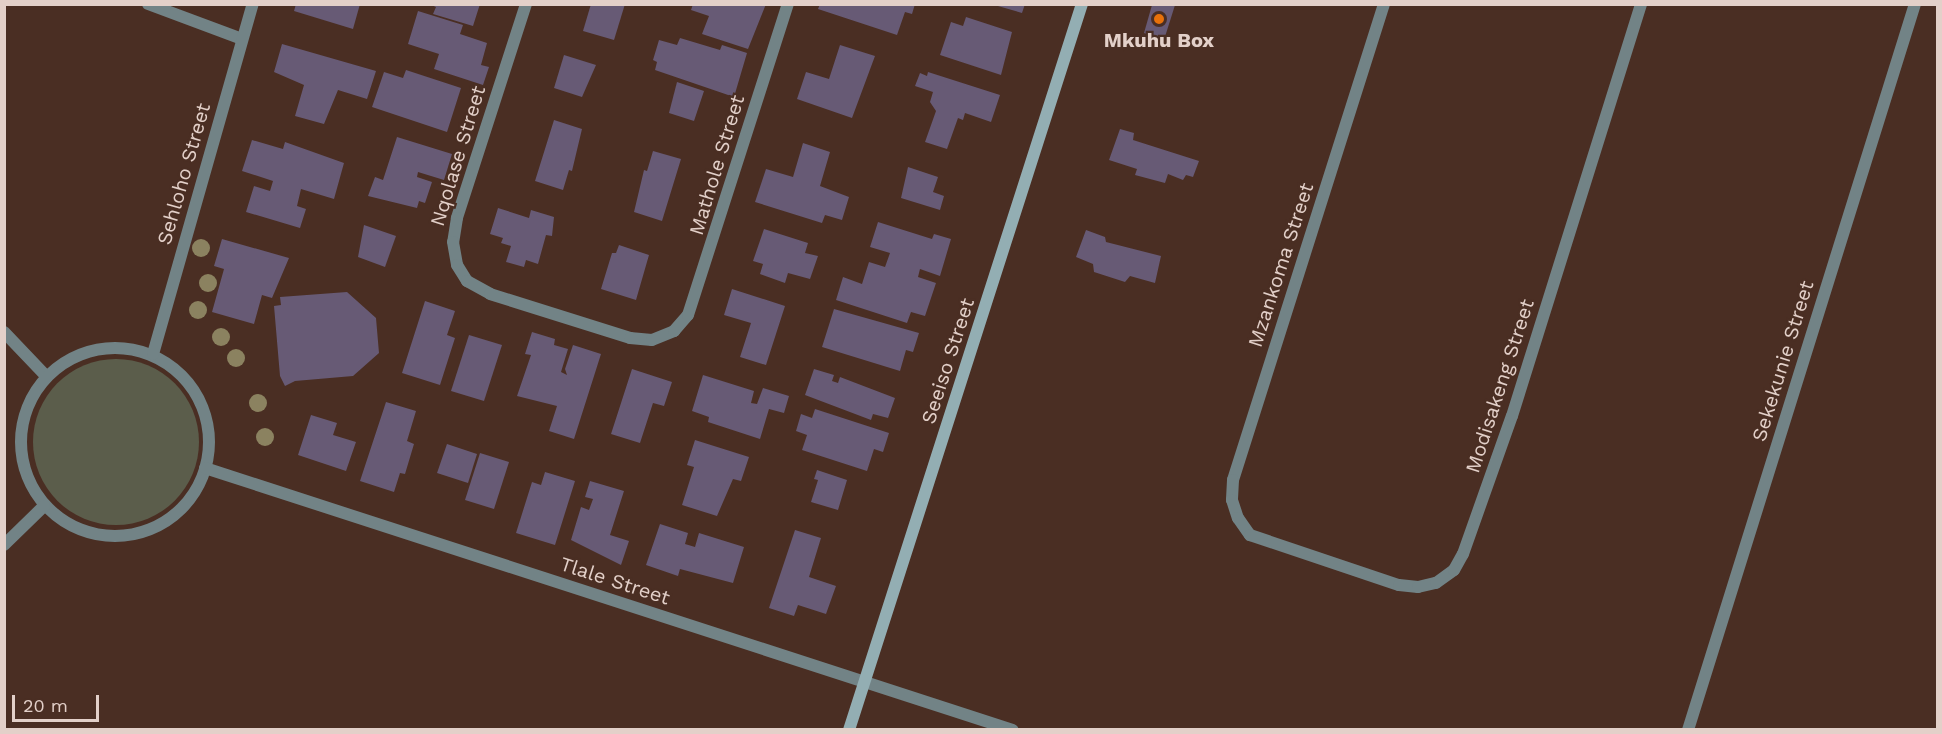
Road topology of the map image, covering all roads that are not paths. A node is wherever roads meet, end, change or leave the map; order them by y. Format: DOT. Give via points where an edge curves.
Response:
graph roads {
  1 [pos="148,4"];
  2 [pos="253,4"];
  3 [pos="526,4"];
  4 [pos="788,4"];
  5 [pos="1082,4"];
  6 [pos="1384,4"];
  7 [pos="1641,4"];
  8 [pos="1915,4"];
  9 [pos="242,39"];
  10 [pos="674,331"];
  11 [pos="4,332"];
  12 [pos="153,354"];
  13 [pos="47,377"];
  14 [pos="205,468"];
  15 [pos="44,506"];
  16 [pos="1250,535"];
  17 [pos="4,544"];
  18 [pos="865,683"];
  19 [pos="849,729"];
  20 [pos="1014,729"];
  21 [pos="1688,729"];
  1 -- 9 [label="street"];
  2 -- 9 [label="street, Sehloho Street"];
  3 -- 10 [label="street, Nqolase Street" via="458,218 453,242 457,264 466,281 490,294 608,331 652,340"];
  4 -- 10 [label="street, Mathole Street" via="699,287 688,315"];
  5 -- 18 [label="street, Seeiso Street"];
  6 -- 16 [label="street, Mzankoma Street" via="1233,480 1232,500"];
  7 -- 16 [label="street, Modisakeng Street" via="1512,416 1463,555 1454,570 1436,583 1418,587 1399,585"];
  8 -- 21 [label="street, Sekekunie Street"];
  9 -- 12 [label="street, Sehloho Street"];
  11 -- 13 [label="street"];
  12 -- 13 [label="street" via="121,347 88,351 58,365"];
  12 -- 14 [label="street" via="194,388 208,419 209,452"];
  13 -- 15 [label="street" via="35,390 22,420 20,445 27,477"];
  14 -- 15 [label="street" via="200,483 181,510 135,535 101,536 70,526"];
  14 -- 18 [label="street, Tlale Street"];
  15 -- 17 [label="street"];
  18 -- 19 [label="street, Seeiso Street"];
  18 -- 20 [label="street, Tlale Street"];
}
